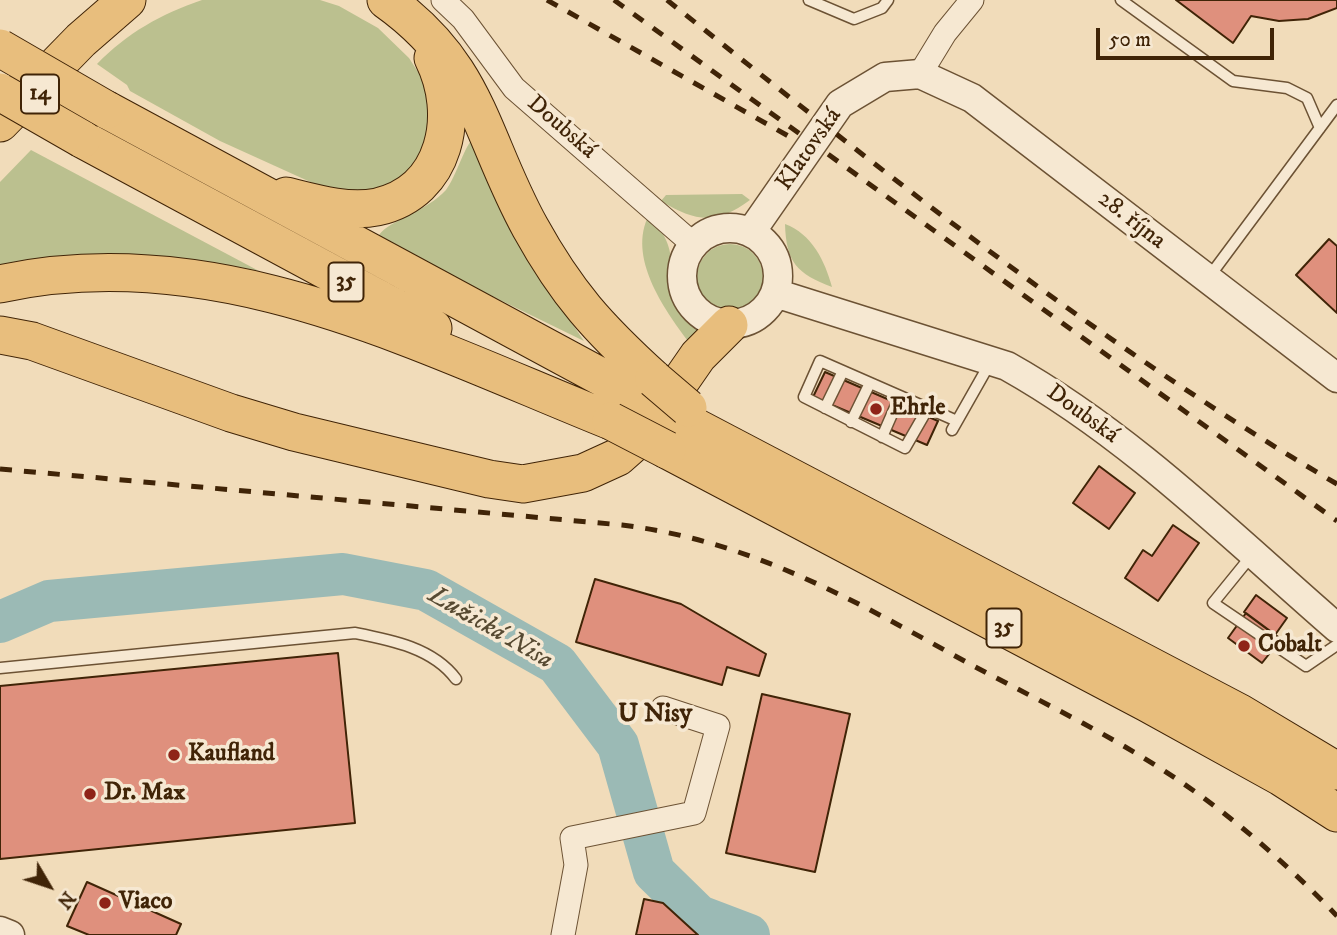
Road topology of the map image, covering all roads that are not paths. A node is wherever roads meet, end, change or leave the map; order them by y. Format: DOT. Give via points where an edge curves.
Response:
graph roads {
  1 [pos="127,0"];
  2 [pos="443,0"];
  3 [pos="809,0"];
  4 [pos="888,0"];
  5 [pos="972,0"];
  6 [pos="1121,0"];
  7 [pos="393,6"];
  8 [pos="81,40"];
  9 [pos="0,48"];
  10 [pos="920,74"];
  11 [pos="0,92"];
  12 [pos="1337,105"];
  13 [pos="0,123"];
  14 [pos="1320,128"];
  15 [pos="0,148"];
  16 [pos="211,168"];
  17 [pos="751,232"];
  18 [pos="693,244"];
  19 [pos="1207,279"];
  20 [pos="0,284"];
  21 [pos="775,293"];
  22 [pos="729,325"];
  23 [pos="0,335"];
  24 [pos="991,360"];
  25 [pos="843,371"];
  26 [pos="1337,378"];
  27 [pos="870,383"];
  28 [pos="649,390"];
  29 [pos="900,396"];
  30 [pos="825,408"];
  31 [pos="928,408"];
  32 [pos="611,421"];
  33 [pos="851,422"];
  34 [pos="679,426"];
  35 [pos="882,437"];
  36 [pos="1252,554"];
  37 [pos="1337,628"];
  38 [pos="1337,645"];
  39 [pos="0,667"];
  40 [pos="456,679"];
  41 [pos="663,708"];
  42 [pos="1337,771"];
  43 [pos="1337,813"];
  44 [pos="0,931"];
  45 [pos="10,935"];
  46 [pos="564,935"];
  1 -- 8 [label="highway"];
  2 -- 18 [label="street, Doubská" via="463,19 514,88"];
  3 -- 4 [label="lane" via="854,19 882,8"];
  5 -- 10 [label="street"];
  6 -- 14 [label="lane" via="1233,81 1287,88 1307,98"];
  7 -- 16 [label="highway" via="426,44 438,66 449,111 442,152 418,185 391,202 358,208 328,206 279,194"];
  7 -- 28 [label="highway" via="435,44 464,81 528,223 561,279"];
  8 -- 13 [label="highway, 14"];
  8 -- 15 [label="highway, 14"];
  9 -- 16 [label="highway, 35, bridge"];
  10 -- 17 [label="street, Klatovská" via="885,77 840,104"];
  10 -- 19 [label="street, 28. října" via="972,99"];
  11 -- 32 [label="highway, 35, bridge"];
  12 -- 14 [label="lane"];
  14 -- 19 [label="lane"];
  16 -- 28 [label="highway, 35"];
  17 -- 18 [label="street" via="726,227"];
  17 -- 21 [label="street" via="763,240 777,265"];
  18 -- 22 [label="street" via="681,273 689,303 700,314"];
  19 -- 26 [label="street, 28. října"];
  20 -- 32 [label="highway" via="55,274 120,272 169,274 259,289 345,315"];
  21 -- 22 [label="street" via="765,309 749,321"];
  21 -- 24 [label="street, Doubská"];
  22 -- 23 [label="highway" via="698,356 644,434 618,457 583,473 523,484 294,432 33,341"];
  24 -- 31 [label="lane" via="954,426"];
  24 -- 36 [label="street, Doubská" via="1079,410 1171,482"];
  25 -- 27 [label="lane"];
  25 -- 30 [label="lane"];
  25 -- 30 [label="lane" via="820,361 804,397"];
  27 -- 29 [label="lane"];
  27 -- 33 [label="lane"];
  28 -- 34 [label="highway, 35"];
  29 -- 31 [label="lane"];
  29 -- 35 [label="lane"];
  30 -- 33 [label="lane"];
  31 -- 35 [label="lane" via="905,449"];
  32 -- 34 [label="highway, 35, bridge"];
  33 -- 35 [label="lane"];
  34 -- 42 [label="highway, 35" via="738,450 1240,713"];
  34 -- 43 [label="highway, 35"];
  36 -- 37 [label="street, Doubská"];
  36 -- 38 [label="lane" via="1213,603 1306,666"];
  39 -- 40 [label="lane" via="355,633 397,641 446,665"];
  41 -- 46 [label="street" via="718,726 694,813 572,838 576,865"];
  44 -- 45 [label="street"];
}
